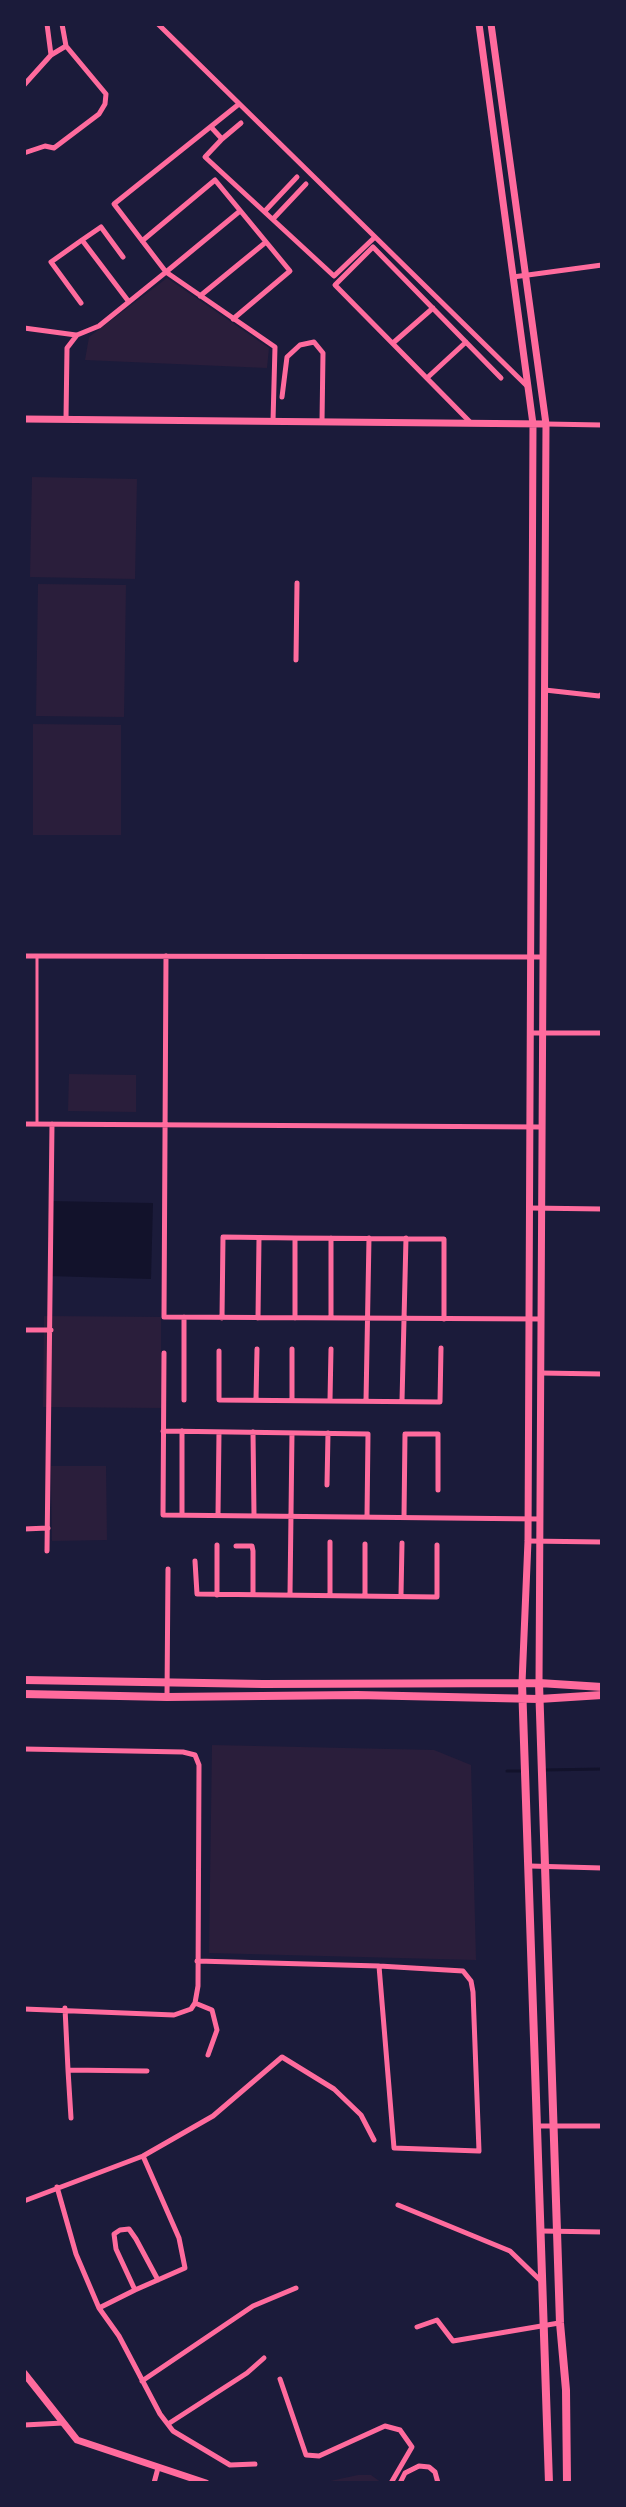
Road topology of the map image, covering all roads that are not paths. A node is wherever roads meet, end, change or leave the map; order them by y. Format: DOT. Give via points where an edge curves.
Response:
graph roads {
  1 [pos="47,24"];
  2 [pos="62,24"];
  3 [pos="158,24"];
  4 [pos="479,24"];
  5 [pos="491,24"];
  6 [pos="66,46"];
  7 [pos="51,55"];
  8 [pos="28,78"];
  9 [pos="24,85"];
  10 [pos="239,104"];
  11 [pos="241,123"];
  12 [pos="211,127"];
  13 [pos="222,139"];
  14 [pos="24,153"];
  15 [pos="297,177"];
  16 [pos="306,184"];
  17 [pos="240,211"];
  18 [pos="265,211"];
  19 [pos="273,219"];
  20 [pos="375,236"];
  21 [pos="82,240"];
  22 [pos="142,241"];
  23 [pos="266,242"];
  24 [pos="123,257"];
  25 [pos="602,265"];
  26 [pos="166,272"];
  27 [pos="526,275"];
  28 [pos="513,277"];
  29 [pos="200,296"];
  30 [pos="129,302"];
  31 [pos="81,303"];
  32 [pos="433,308"];
  33 [pos="233,319"];
  34 [pos="24,328"];
  35 [pos="77,335"];
  36 [pos="466,342"];
  37 [pos="393,343"];
  38 [pos="427,378"];
  39 [pos="501,378"];
  40 [pos="528,386"];
  41 [pos="282,397"];
  42 [pos="24,419"];
  43 [pos="66,419"];
  44 [pos="273,421"];
  45 [pos="322,422"];
  46 [pos="472,423"];
  47 [pos="533,424"];
  48 [pos="546,424"];
  49 [pos="602,425"];
  50 [pos="297,583"];
  51 [pos="296,660"];
  52 [pos="545,690"];
  53 [pos="601,696"];
  54 [pos="24,956"];
  55 [pos="37,956"];
  56 [pos="166,956"];
  57 [pos="531,957"];
  58 [pos="543,957"];
  59 [pos="531,1033"];
  60 [pos="543,1033"];
  61 [pos="602,1033"];
  62 [pos="24,1124"];
  63 [pos="37,1124"];
  64 [pos="52,1124"];
  65 [pos="165,1125"];
  66 [pos="530,1127"];
  67 [pos="542,1127"];
  68 [pos="530,1208"];
  69 [pos="542,1209"];
  70 [pos="602,1209"];
  71 [pos="259,1238"];
  72 [pos="295,1238"];
  73 [pos="331,1238"];
  74 [pos="369,1238"];
  75 [pos="406,1238"];
  76 [pos="184,1317"];
  77 [pos="222,1318"];
  78 [pos="258,1318"];
  79 [pos="295,1318"];
  80 [pos="331,1318"];
  81 [pos="367,1318"];
  82 [pos="404,1318"];
  83 [pos="444,1319"];
  84 [pos="529,1319"];
  85 [pos="541,1319"];
  86 [pos="24,1330"];
  87 [pos="51,1330"];
  88 [pos="441,1348"];
  89 [pos="257,1349"];
  90 [pos="292,1349"];
  91 [pos="331,1349"];
  92 [pos="219,1351"];
  93 [pos="164,1353"];
  94 [pos="541,1373"];
  95 [pos="602,1374"];
  96 [pos="184,1400"];
  97 [pos="256,1400"];
  98 [pos="292,1400"];
  99 [pos="330,1400"];
  100 [pos="366,1401"];
  101 [pos="402,1401"];
  102 [pos="163,1431"];
  103 [pos="182,1431"];
  104 [pos="219,1432"];
  105 [pos="253,1432"];
  106 [pos="292,1433"];
  107 [pos="328,1433"];
  108 [pos="327,1485"];
  109 [pos="438,1490"];
  110 [pos="182,1515"];
  111 [pos="254,1515"];
  112 [pos="218,1516"];
  113 [pos="292,1516"];
  114 [pos="367,1517"];
  115 [pos="404,1517"];
  116 [pos="529,1519"];
  117 [pos="540,1519"];
  118 [pos="48,1528"];
  119 [pos="24,1529"];
  120 [pos="528,1541"];
  121 [pos="540,1541"];
  122 [pos="330,1542"];
  123 [pos="602,1542"];
  124 [pos="402,1543"];
  125 [pos="365,1544"];
  126 [pos="217,1545"];
  127 [pos="437,1545"];
  128 [pos="236,1546"];
  129 [pos="47,1551"];
  130 [pos="195,1561"];
  131 [pos="168,1569"];
  132 [pos="253,1594"];
  133 [pos="290,1594"];
  134 [pos="217,1595"];
  135 [pos="330,1595"];
  136 [pos="365,1595"];
  137 [pos="401,1595"];
  138 [pos="24,1680"];
  139 [pos="167,1683"];
  140 [pos="522,1683"];
  141 [pos="539,1683"];
  142 [pos="263,1684"];
  143 [pos="319,1684"];
  144 [pos="408,1684"];
  145 [pos="456,1684"];
  146 [pos="357,1685"];
  147 [pos="602,1687"];
  148 [pos="24,1694"];
  149 [pos="357,1695"];
  150 [pos="602,1695"];
  151 [pos="263,1696"];
  152 [pos="319,1696"];
  153 [pos="409,1696"];
  154 [pos="167,1697"];
  155 [pos="456,1697"];
  156 [pos="523,1699"];
  157 [pos="539,1699"];
  158 [pos="24,1749"];
  159 [pos="530,1866"];
  160 [pos="547,1867"];
  161 [pos="602,1868"];
  162 [pos="197,1961"];
  163 [pos="379,1966"];
  164 [pos="195,2003"];
  165 [pos="65,2008"];
  166 [pos="24,2009"];
  167 [pos="208,2055"];
  168 [pos="68,2070"];
  169 [pos="147,2071"];
  170 [pos="71,2118"];
  171 [pos="555,2125"];
  172 [pos="537,2126"];
  173 [pos="602,2126"];
  174 [pos="374,2140"];
  175 [pos="143,2156"];
  176 [pos="57,2187"];
  177 [pos="24,2201"];
  178 [pos="398,2205"];
  179 [pos="541,2231"];
  180 [pos="559,2232"];
  181 [pos="602,2232"];
  182 [pos="158,2280"];
  183 [pos="543,2283"];
  184 [pos="296,2288"];
  185 [pos="135,2290"];
  186 [pos="99,2308"];
  187 [pos="560,2323"];
  188 [pos="545,2325"];
  189 [pos="417,2327"];
  190 [pos="264,2358"];
  191 [pos="24,2373"];
  192 [pos="280,2379"];
  193 [pos="142,2381"];
  194 [pos="63,2423"];
  195 [pos="168,2424"];
  196 [pos="24,2425"];
  197 [pos="404,2461"];
  198 [pos="255,2464"];
  199 [pos="158,2468"];
  200 [pos="411,2468"];
  201 [pos="154,2483"];
  202 [pos="206,2483"];
  203 [pos="391,2483"];
  204 [pos="400,2483"];
  205 [pos="438,2483"];
  206 [pos="549,2483"];
  207 [pos="567,2483"];
  1 -- 7 [label="street"];
  2 -- 6 [label="street"];
  3 -- 10 [label="street"];
  4 -- 28 [label="street"];
  5 -- 27 [label="street"];
  6 -- 7 [label="street"];
  6 -- 14 [label="street" via="106,94 105,104 54,148"];
  7 -- 8 [label="street"];
  8 -- 9 [label="street"];
  10 -- 12 [label="street"];
  10 -- 20 [label="street"];
  11 -- 13 [label="street"];
  12 -- 13 [label="street"];
  12 -- 22 [label="street" via="114,204"];
  13 -- 18 [label="street" via="205,157"];
  15 -- 18 [label="street"];
  16 -- 19 [label="street"];
  17 -- 22 [label="street" via="215,180"];
  17 -- 23 [label="street"];
  17 -- 26 [label="street"];
  18 -- 19 [label="street"];
  19 -- 20 [label="street" via="334,276"];
  20 -- 40 [label="street"];
  21 -- 24 [label="street" via="101,227"];
  21 -- 30 [label="street"];
  21 -- 31 [label="street" via="51,262"];
  22 -- 26 [label="street"];
  23 -- 29 [label="street"];
  23 -- 33 [label="street" via="290,271"];
  25 -- 27 [label="street"];
  26 -- 29 [label="street"];
  26 -- 30 [label="street"];
  27 -- 28 [label="street"];
  27 -- 48 [label="street"];
  28 -- 40 [label="street"];
  29 -- 33 [label="street"];
  30 -- 35 [label="street" via="99,326"];
  32 -- 36 [label="street"];
  32 -- 37 [label="street"];
  32 -- 37 [label="street" via="373,247 335,285"];
  33 -- 44 [label="street" via="275,347"];
  34 -- 35 [label="street"];
  35 -- 43 [label="street" via="67,348"];
  36 -- 38 [label="street"];
  36 -- 39 [label="street"];
  37 -- 38 [label="street"];
  38 -- 46 [label="street"];
  40 -- 47 [label="street"];
  41 -- 45 [label="street" via="287,357 300,345 314,342 323,353"];
  42 -- 43 [label="street"];
  43 -- 44 [label="street"];
  44 -- 45 [label="street"];
  45 -- 46 [label="street"];
  46 -- 47 [label="street"];
  47 -- 48 [label="street"];
  47 -- 57 [label="street"];
  48 -- 49 [label="street"];
  48 -- 52 [label="street"];
  50 -- 51 [label="street"];
  52 -- 53 [label="street"];
  52 -- 58 [label="street"];
  54 -- 55 [label="street"];
  55 -- 56 [label="street"];
  55 -- 63 [label="lane"];
  56 -- 57 [label="street"];
  56 -- 65 [label="street"];
  57 -- 58 [label="street"];
  57 -- 59 [label="street"];
  58 -- 60 [label="street"];
  59 -- 60 [label="street"];
  59 -- 66 [label="street"];
  60 -- 61 [label="street"];
  60 -- 67 [label="street"];
  62 -- 63 [label="street"];
  63 -- 64 [label="street"];
  64 -- 65 [label="street"];
  64 -- 87 [label="street"];
  65 -- 66 [label="street"];
  65 -- 76 [label="street" via="164,1317"];
  66 -- 67 [label="street"];
  66 -- 68 [label="street"];
  67 -- 69 [label="street"];
  68 -- 69 [label="street"];
  68 -- 84 [label="street"];
  69 -- 70 [label="street"];
  69 -- 85 [label="street"];
  71 -- 72 [label="street"];
  71 -- 77 [label="street" via="223,1237"];
  71 -- 78 [label="street"];
  72 -- 73 [label="street"];
  72 -- 79 [label="street"];
  73 -- 74 [label="street"];
  73 -- 80 [label="street"];
  74 -- 75 [label="street"];
  74 -- 81 [label="street"];
  75 -- 82 [label="street"];
  75 -- 83 [label="street" via="444,1239"];
  76 -- 77 [label="street"];
  76 -- 96 [label="street"];
  77 -- 78 [label="street"];
  78 -- 79 [label="street"];
  79 -- 80 [label="street"];
  80 -- 81 [label="street"];
  81 -- 82 [label="street"];
  81 -- 100 [label="street"];
  82 -- 83 [label="street"];
  82 -- 101 [label="street"];
  83 -- 84 [label="street"];
  84 -- 85 [label="street"];
  84 -- 116 [label="street"];
  85 -- 94 [label="street"];
  86 -- 87 [label="street"];
  87 -- 118 [label="street"];
  88 -- 101 [label="street" via="440,1402"];
  89 -- 97 [label="street"];
  90 -- 98 [label="street"];
  91 -- 99 [label="street"];
  92 -- 97 [label="street" via="219,1400"];
  93 -- 102 [label="street"];
  94 -- 95 [label="street"];
  94 -- 117 [label="street"];
  97 -- 98 [label="street"];
  98 -- 99 [label="street"];
  99 -- 100 [label="street"];
  100 -- 101 [label="street"];
  102 -- 103 [label="street"];
  102 -- 110 [label="street" via="163,1515"];
  103 -- 104 [label="street"];
  103 -- 110 [label="street"];
  104 -- 105 [label="street"];
  104 -- 112 [label="street"];
  105 -- 106 [label="street"];
  105 -- 111 [label="street"];
  106 -- 107 [label="street"];
  106 -- 113 [label="street"];
  107 -- 108 [label="street"];
  107 -- 114 [label="street" via="368,1434"];
  109 -- 115 [label="street" via="438,1434 405,1434"];
  110 -- 112 [label="street"];
  111 -- 112 [label="street"];
  111 -- 113 [label="street"];
  113 -- 114 [label="street"];
  113 -- 133 [label="street"];
  114 -- 115 [label="street"];
  115 -- 116 [label="street"];
  116 -- 117 [label="street"];
  116 -- 120 [label="street"];
  117 -- 121 [label="street"];
  118 -- 119 [label="street"];
  118 -- 129 [label="street"];
  120 -- 121 [label="street"];
  120 -- 140 [label="street"];
  121 -- 123 [label="street"];
  121 -- 141 [label="street"];
  122 -- 135 [label="street"];
  124 -- 137 [label="street"];
  125 -- 136 [label="street"];
  126 -- 134 [label="street"];
  127 -- 137 [label="street" via="437,1597"];
  128 -- 132 [label="street" via="252,1546"];
  130 -- 134 [label="street" via="196,1593"];
  131 -- 139 [label="street"];
  132 -- 133 [label="street"];
  132 -- 134 [label="street"];
  133 -- 135 [label="street"];
  135 -- 136 [label="street"];
  136 -- 137 [label="street"];
  138 -- 139 [label="main road"];
  139 -- 142 [label="main road"];
  139 -- 154 [label="street"];
  140 -- 141 [label="main road"];
  140 -- 145 [label="main road"];
  140 -- 156 [label="main road"];
  141 -- 147 [label="main road"];
  141 -- 157 [label="main road"];
  142 -- 143 [label="main road"];
  142 -- 151 [label="main road"];
  143 -- 146 [label="main road"];
  143 -- 152 [label="main road"];
  144 -- 145 [label="main road"];
  144 -- 146 [label="main road"];
  144 -- 153 [label="main road"];
  145 -- 155 [label="main road"];
  146 -- 149 [label="main road"];
  148 -- 154 [label="main road"];
  149 -- 152 [label="main road"];
  149 -- 153 [label="main road"];
  150 -- 157 [label="main road"];
  151 -- 152 [label="main road"];
  151 -- 154 [label="main road"];
  153 -- 155 [label="main road"];
  155 -- 156 [label="main road"];
  156 -- 157 [label="main road"];
  156 -- 159 [label="main road"];
  157 -- 160 [label="main road"];
  158 -- 162 [label="street" via="195,1755"];
  159 -- 160 [label="street"];
  159 -- 172 [label="main road"];
  160 -- 161 [label="street"];
  160 -- 171 [label="main road"];
  162 -- 163 [label="street"];
  162 -- 164 [label="street"];
  163 -- 163 [label="street" via="463,1971 471,1981 479,2151 394,2148"];
  164 -- 165 [label="street" via="174,2015"];
  164 -- 167 [label="street" via="212,2010 217,2030"];
  165 -- 166 [label="street"];
  165 -- 168 [label="street"];
  168 -- 169 [label="street"];
  168 -- 170 [label="street"];
  171 -- 172 [label="street"];
  171 -- 173 [label="street"];
  171 -- 180 [label="main road"];
  172 -- 179 [label="main road"];
  174 -- 175 [label="street" via="361,2115 334,2089 282,2057 213,2116"];
  175 -- 176 [label="street"];
  175 -- 182 [label="street" via="179,2238 185,2268"];
  176 -- 177 [label="street"];
  176 -- 186 [label="street" via="76,2254"];
  178 -- 183 [label="street" via="510,2251"];
  179 -- 180 [label="street"];
  179 -- 183 [label="main road"];
  180 -- 181 [label="street"];
  180 -- 187 [label="main road"];
  182 -- 185 [label="street"];
  182 -- 185 [label="street" via="129,2229 120,2230 114,2234 116,2249"];
  183 -- 188 [label="main road"];
  184 -- 193 [label="street" via="253,2306"];
  185 -- 186 [label="street"];
  186 -- 193 [label="street"];
  187 -- 188 [label="street"];
  187 -- 207 [label="main road"];
  188 -- 189 [label="street" via="453,2341 437,2320"];
  188 -- 206 [label="main road"];
  190 -- 195 [label="street"];
  191 -- 194 [label="street"];
  192 -- 197 [label="street" via="306,2455 319,2456 385,2426 400,2430 412,2447"];
  193 -- 195 [label="street"];
  194 -- 196 [label="street"];
  194 -- 199 [label="street" via="77,2440"];
  195 -- 198 [label="street" via="230,2465"];
  197 -- 200 [label="street"];
  197 -- 203 [label="street"];
  199 -- 201 [label="street"];
  199 -- 202 [label="street"];
  200 -- 204 [label="street"];
  200 -- 205 [label="street" via="429,2467"];
}
